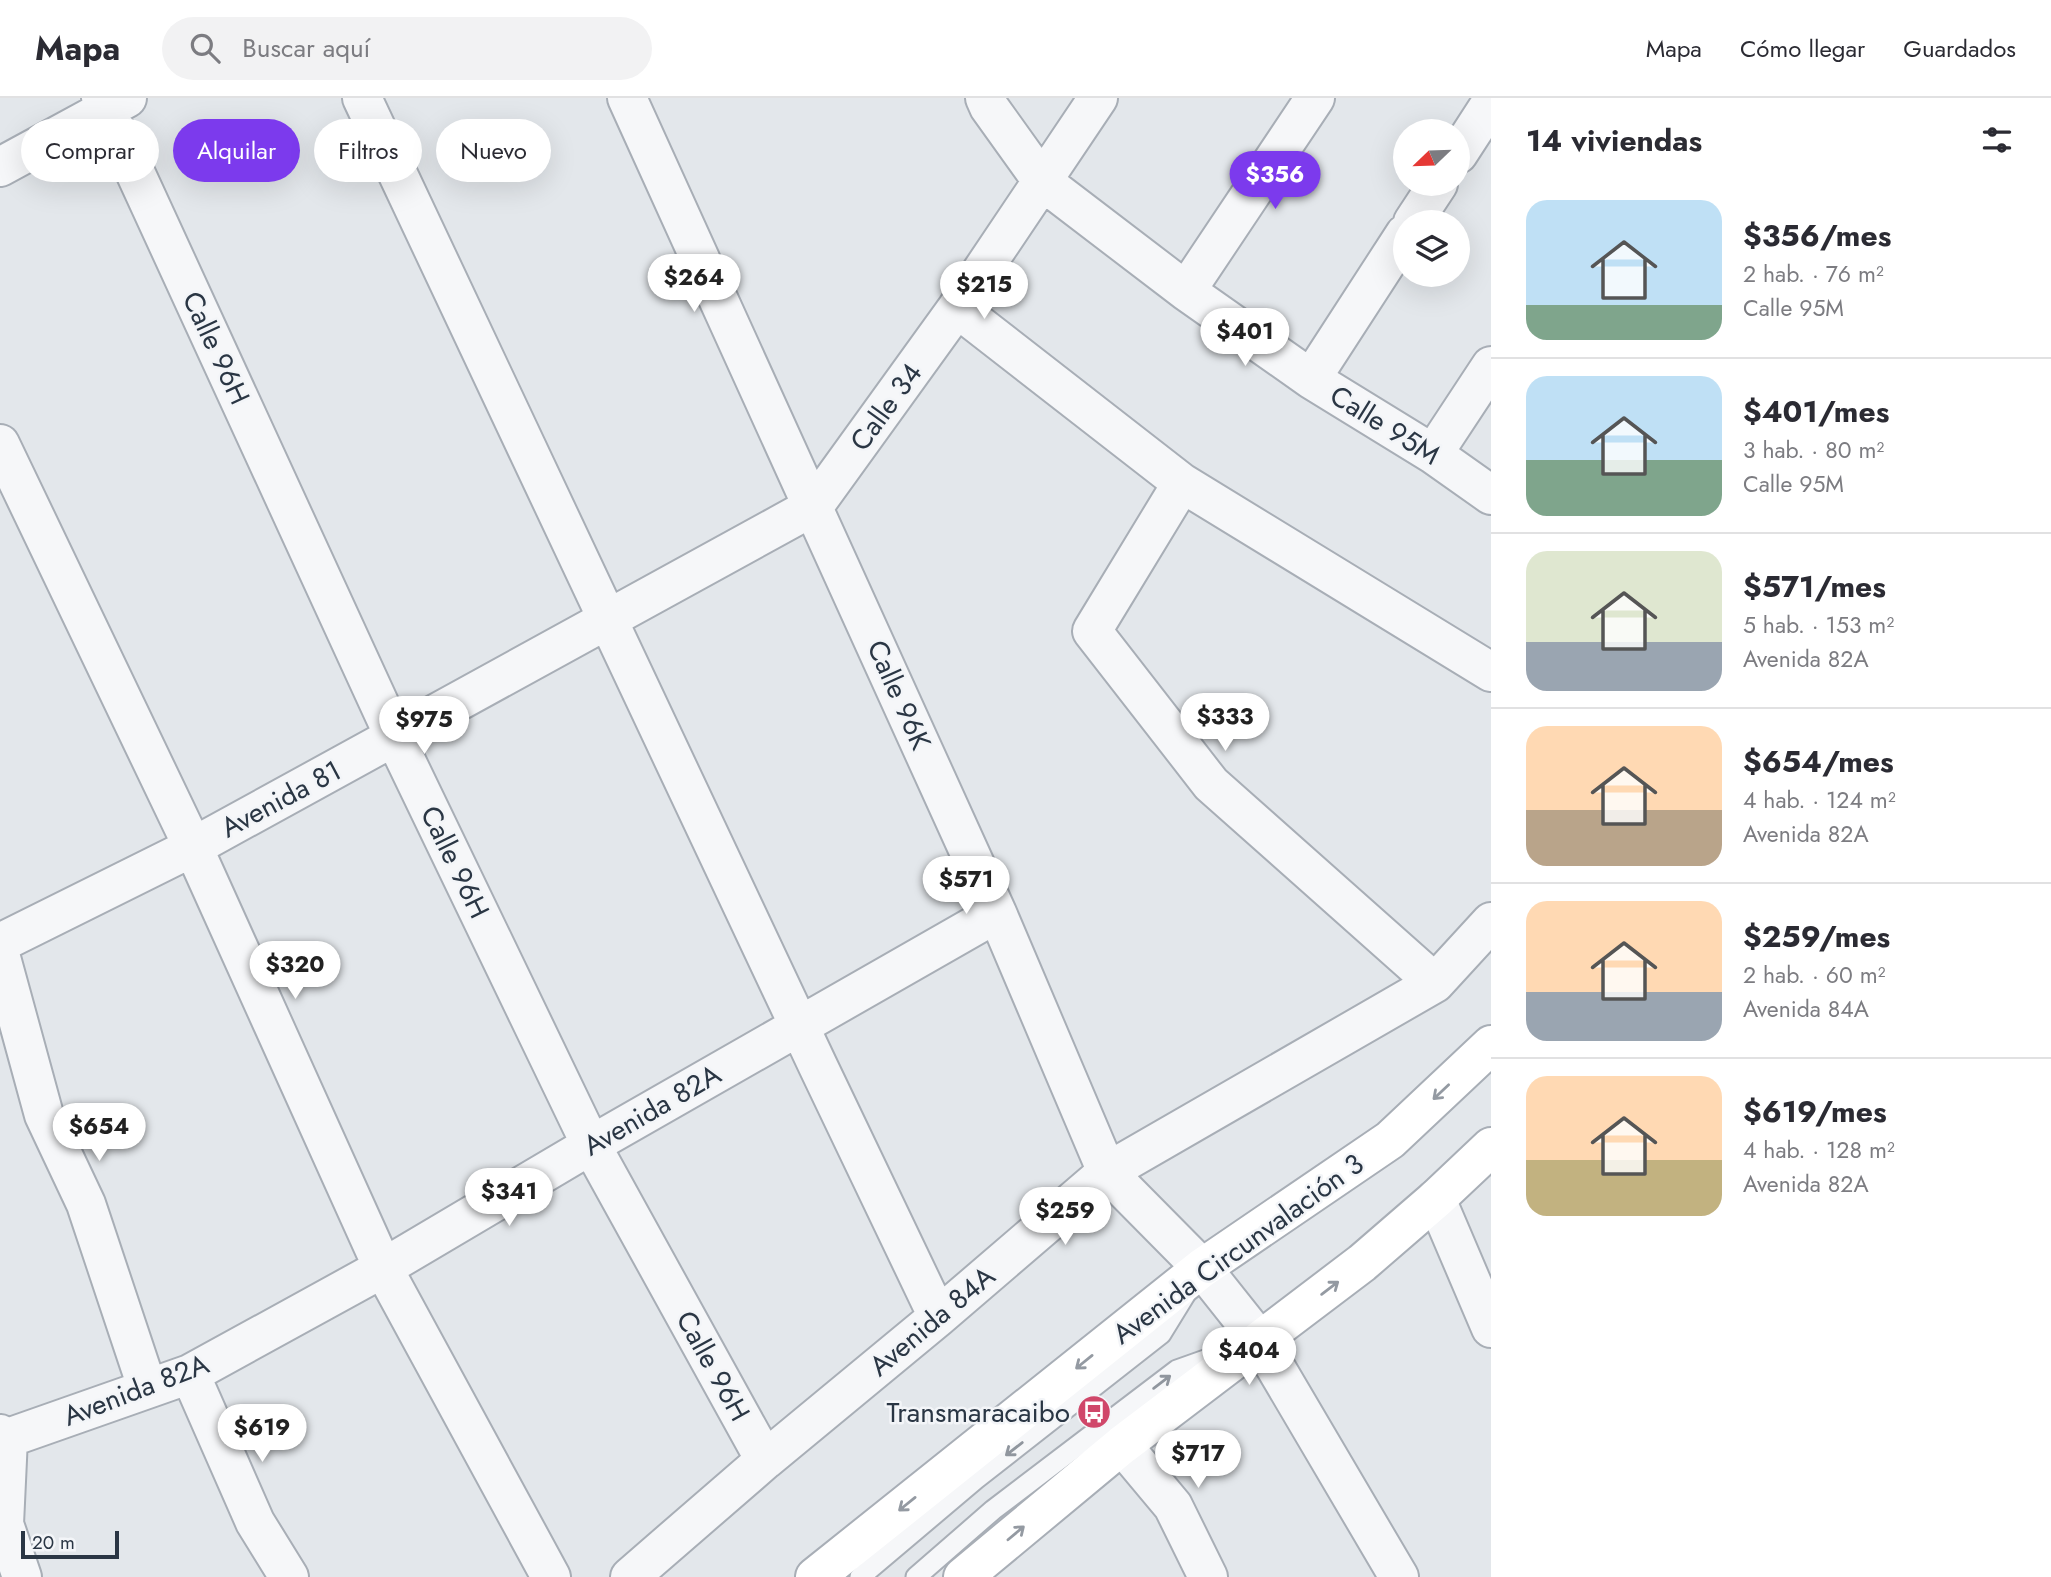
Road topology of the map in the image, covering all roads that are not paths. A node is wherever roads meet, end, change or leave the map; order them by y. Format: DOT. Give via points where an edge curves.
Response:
graph roads {
  1 [pos="362,98"];
  2 [pos="627,98"];
  3 [pos="985,98"];
  4 [pos="1098,98"];
  5 [pos="1315,98"];
  6 [pos="111,102"];
  7 [pos="1491,103"];
  8 [pos="1470,135"];
  9 [pos="0,167"];
  10 [pos="1042,181"];
  11 [pos="1393,253"];
  12 [pos="1186,291"];
  13 [pos="957,309"];
  14 [pos="1491,366"];
  15 [pos="1311,379"];
  16 [pos="0,444"];
  17 [pos="1433,454"];
  18 [pos="1182,483"];
  19 [pos="1491,495"];
  20 [pos="814,506"];
  21 [pos="609,618"];
  22 [pos="1491,672"];
  23 [pos="395,738"];
  24 [pos="192,847"];
  25 [pos="997,913"];
  26 [pos="1491,922"];
  27 [pos="0,943"];
  28 [pos="0,954"];
  29 [pos="1435,983"];
  30 [pos="798,1028"];
  31 [pos="1491,1045"];
  32 [pos="591,1145"];
  33 [pos="1491,1147"];
  34 [pos="1107,1172"];
  35 [pos="1436,1199"];
  36 [pos="383,1268"];
  37 [pos="1202,1268"];
  38 [pos="938,1317"];
  39 [pos="1491,1328"];
  40 [pos="1260,1340"];
  41 [pos="190,1374"];
  42 [pos="147,1387"];
  43 [pos="4,1436"];
  44 [pos="1122,1445"];
  45 [pos="765,1460"];
  46 [pos="22,1577"];
  47 [pos="289,1577"];
  48 [pos="551,1577"];
  49 [pos="630,1577"];
  50 [pos="816,1577"];
  51 [pos="860,1577"];
  52 [pos="916,1577"];
  53 [pos="963,1577"];
  54 [pos="1208,1577"];
  55 [pos="1399,1577"];
  1 -- 21 [label="street"];
  2 -- 20 [label="street, Calle 96K"];
  3 -- 10 [label="street, Calle 95M"];
  4 -- 10 [label="street, Calle 34"];
  5 -- 12 [label="street"];
  6 -- 9 [label="street"];
  6 -- 23 [label="street, Calle 96H"];
  7 -- 8 [label="street"];
  10 -- 12 [label="street, Calle 95M"];
  10 -- 13 [label="street, Calle 34"];
  11 -- 15 [label="street"];
  12 -- 15 [label="street, Calle 95M"];
  13 -- 18 [label="street"];
  13 -- 20 [label="street, Calle 34"];
  14 -- 17 [label="street"];
  15 -- 17 [label="street, Calle 95M"];
  16 -- 24 [label="street"];
  17 -- 19 [label="street, Calle 95M"];
  18 -- 22 [label="street"];
  18 -- 29 [label="street" via="1092,631 1211,784"];
  20 -- 21 [label="street, Avenida 81"];
  20 -- 25 [label="street, Calle 96K"];
  21 -- 23 [label="street, Avenida 81"];
  21 -- 30 [label="street"];
  23 -- 24 [label="street, Avenida 81"];
  23 -- 32 [label="street, Calle 96H"];
  24 -- 27 [label="street, Avenida 81"];
  24 -- 36 [label="street"];
  25 -- 30 [label="street, Avenida 82A"];
  25 -- 34 [label="street, Calle 96K"];
  26 -- 29 [label="street, Avenida 84A"];
  28 -- 42 [label="street" via="44,1115 86,1204"];
  29 -- 34 [label="street, Avenida 84A"];
  30 -- 32 [label="street, Avenida 82A"];
  30 -- 38 [label="street"];
  31 -- 37 [label="main road, Avenida Circunvalación 3, one-way" via="1390,1140"];
  32 -- 36 [label="street, Avenida 82A"];
  32 -- 45 [label="street, Calle 96H"];
  33 -- 35 [label="main road"];
  34 -- 37 [label="street, Calle 96K"];
  34 -- 38 [label="street, Avenida 84A"];
  35 -- 39 [label="street"];
  40 -- 35 [label="main road, one-way" via="1362,1263"];
  36 -- 41 [label="street, Avenida 82A"];
  36 -- 48 [label="street"];
  37 -- 40 [label="street, Calle 96K"];
  37 -- 50 [label="main road, Avenida Circunvalación 3, one-way"];
  37 -- 51 [label="lane, one-way" via="1161,1334"];
  38 -- 45 [label="street, Avenida 84A"];
  40 -- 44 [label="main road"];
  52 -- 40 [label="lane, one-way" via="993,1510 1177,1370"];
  40 -- 55 [label="street, Calle 96K"];
  41 -- 42 [label="street, Avenida 82A"];
  41 -- 47 [label="street" via="255,1521"];
  42 -- 43 [label="street, Avenida 82A"];
  43 -- 46 [label="street" via="4,1524"];
  53 -- 44 [label="main road, one-way"];
  44 -- 54 [label="street" via="1173,1506"];
  45 -- 49 [label="street, Avenida 84A"];
}
